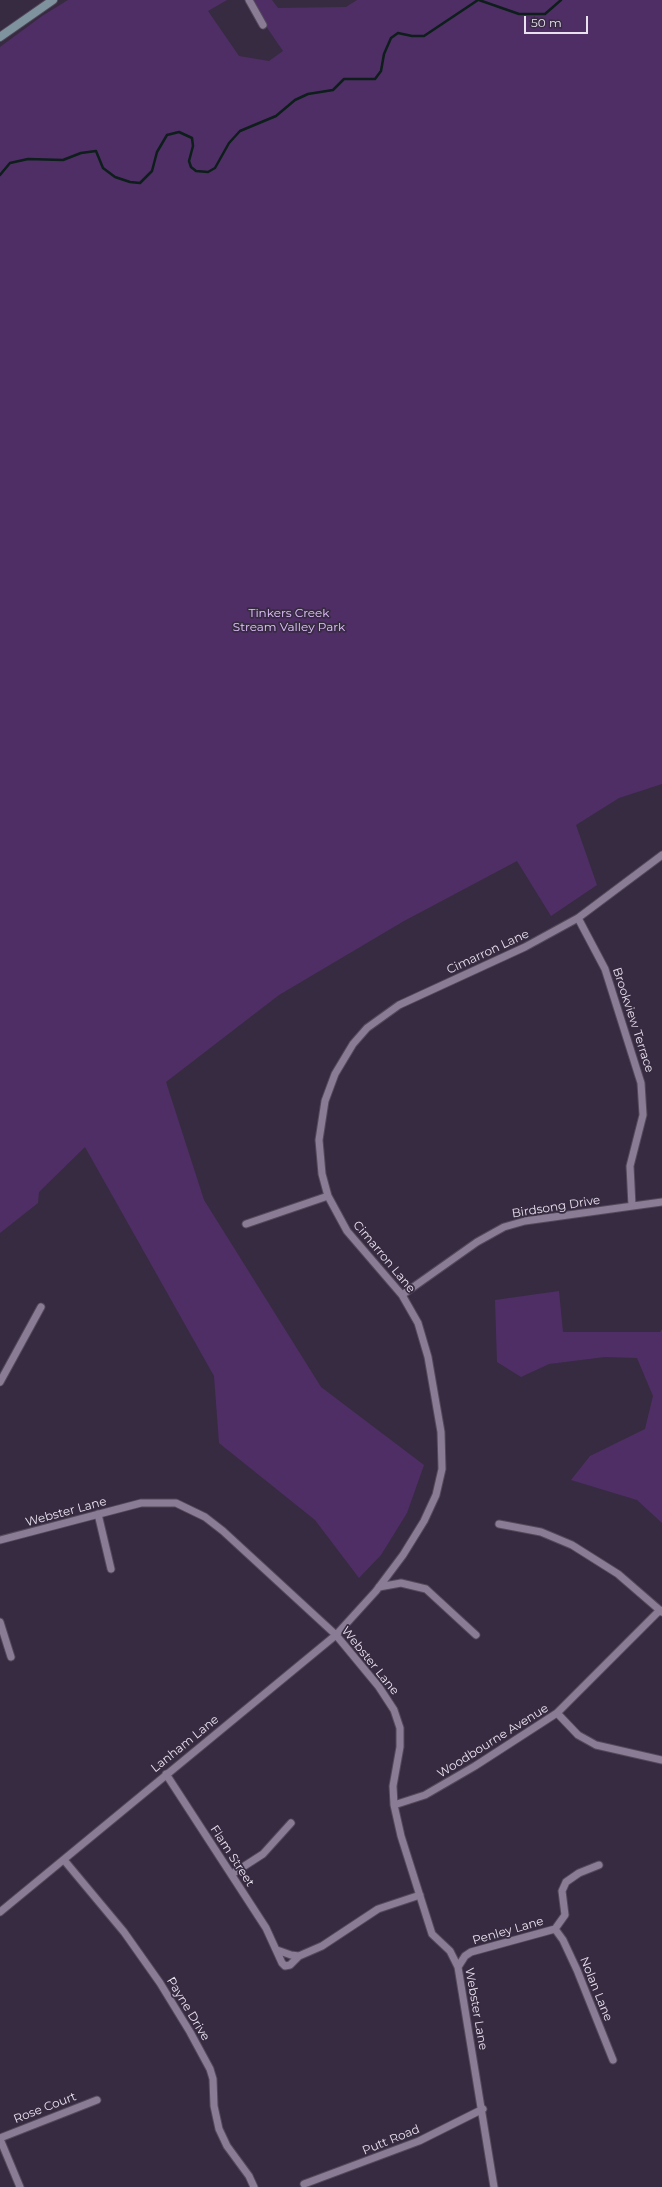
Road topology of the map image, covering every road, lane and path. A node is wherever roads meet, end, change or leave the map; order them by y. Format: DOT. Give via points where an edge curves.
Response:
graph roads {
  1 [pos="53,0"];
  2 [pos="249,0"];
  3 [pos="263,25"];
  4 [pos="0,37"];
  5 [pos="662,855"];
  6 [pos="578,918"];
  7 [pos="328,1196"];
  8 [pos="662,1202"];
  9 [pos="632,1206"];
  10 [pos="246,1224"];
  11 [pos="402,1294"];
  12 [pos="41,1307"];
  13 [pos="0,1382"];
  14 [pos="98,1514"];
  15 [pos="499,1524"];
  16 [pos="0,1540"];
  17 [pos="111,1569"];
  18 [pos="381,1584"];
  19 [pos="661,1611"];
  20 [pos="0,1622"];
  21 [pos="336,1635"];
  22 [pos="476,1635"];
  23 [pos="11,1657"];
  24 [pos="558,1714"];
  25 [pos="662,1760"];
  26 [pos="166,1774"];
  27 [pos="394,1805"];
  28 [pos="291,1823"];
  29 [pos="64,1860"];
  30 [pos="599,1865"];
  31 [pos="232,1874"];
  32 [pos="420,1895"];
  33 [pos="0,1912"];
  34 [pos="555,1929"];
  35 [pos="277,1950"];
  36 [pos="299,1956"];
  37 [pos="458,1966"];
  38 [pos="613,2060"];
  39 [pos="97,2100"];
  40 [pos="482,2109"];
  41 [pos="0,2138"];
  42 [pos="304,2184"];
  43 [pos="20,2187"];
  44 [pos="254,2187"];
  45 [pos="494,2187"];
  1 -- 4 [label="main road"];
  2 -- 3 [label="street"];
  5 -- 6 [label="street, Cimarron Lane"];
  6 -- 7 [label="street, Cimarron Lane" via="524,947 399,1005 358,1036 333,1079 322,1115 320,1159"];
  6 -- 9 [label="street, Brookview Terrace" via="605,968 641,1083 643,1115 630,1166"];
  7 -- 10 [label="street"];
  7 -- 11 [label="street, Cimarron Lane" via="354,1240"];
  8 -- 9 [label="street, Birdsong Drive"];
  9 -- 11 [label="street, Birdsong Drive" via="504,1227 477,1242"];
  11 -- 18 [label="street, Cimarron Lane" via="418,1323 425,1344 441,1432 442,1458 440,1481 424,1521 408,1548"];
  12 -- 13 [label="street"];
  14 -- 16 [label="street, Webster Lane"];
  14 -- 17 [label="street"];
  14 -- 21 [label="street, Webster Lane" via="141,1503 176,1503 205,1517"];
  15 -- 19 [label="street" via="541,1532 572,1545 618,1574"];
  18 -- 21 [label="street, Lanham Lane"];
  18 -- 22 [label="street" via="401,1583 426,1589"];
  19 -- 24 [label="street, Woodbourne Avenue"];
  20 -- 23 [label="street"];
  21 -- 26 [label="street, Lanham Lane"];
  21 -- 27 [label="street, Webster Lane" via="379,1687 398,1719 401,1738 393,1778"];
  24 -- 25 [label="street" via="578,1735 596,1745"];
  24 -- 27 [label="street, Woodbourne Avenue" via="425,1795"];
  26 -- 29 [label="street, Lanham Lane"];
  26 -- 31 [label="street, Flam Street"];
  27 -- 32 [label="street, Webster Lane"];
  28 -- 31 [label="street" via="263,1854"];
  29 -- 33 [label="street, Lanham Lane"];
  29 -- 44 [label="street, Payne Drive" via="124,1932 190,2032 210,2070 219,2128 227,2146"];
  30 -- 34 [label="street, Penley Lane" via="571,1878 564,1885 562,1891 565,1915"];
  31 -- 35 [label="street, Flam Street"];
  32 -- 36 [label="street, Flam Street" via="378,1909 322,1946"];
  32 -- 37 [label="street, Webster Lane" via="432,1934 450,1951"];
  34 -- 37 [label="street, Penley Lane" via="471,1952"];
  34 -- 38 [label="street, Nolan Lane" via="577,1970"];
  35 -- 36 [label="street" via="291,1956"];
  35 -- 36 [label="street, Flam Street" via="279,1960 285,1966 293,1964"];
  37 -- 40 [label="street, Webster Lane"];
  39 -- 41 [label="street, Rose Court"];
  40 -- 42 [label="street, Putt Road" via="420,2141"];
  40 -- 45 [label="street, Webster Lane"];
  41 -- 43 [label="street"];
}
